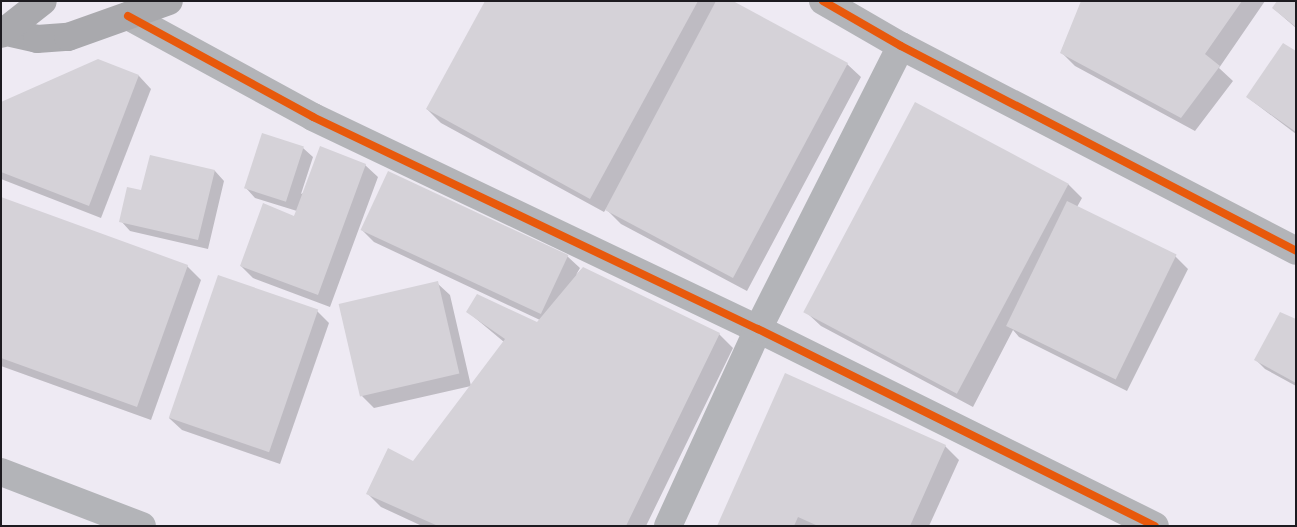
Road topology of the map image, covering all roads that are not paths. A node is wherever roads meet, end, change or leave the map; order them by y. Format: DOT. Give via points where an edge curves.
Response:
graph roads {
  1 [pos="43,1"];
  2 [pos="169,1"];
  3 [pos="823,1"];
  4 [pos="128,16"];
  5 [pos="4,33"];
  6 [pos="901,46"];
  7 [pos="1296,252"];
  8 [pos="758,329"];
  9 [pos="1,472"];
  10 [pos="142,526"];
  11 [pos="668,526"];
  12 [pos="1155,526"];
  1 -- 5 [label="street"];
  2 -- 4 [label="street"];
  3 -- 6 [label="street"];
  4 -- 5 [label="street" via="53,40"];
  4 -- 8 [label="street" via="313,118"];
  6 -- 7 [label="street"];
  6 -- 8 [label="street"];
  8 -- 11 [label="street"];
  8 -- 12 [label="street"];
  9 -- 10 [label="street"];
}
